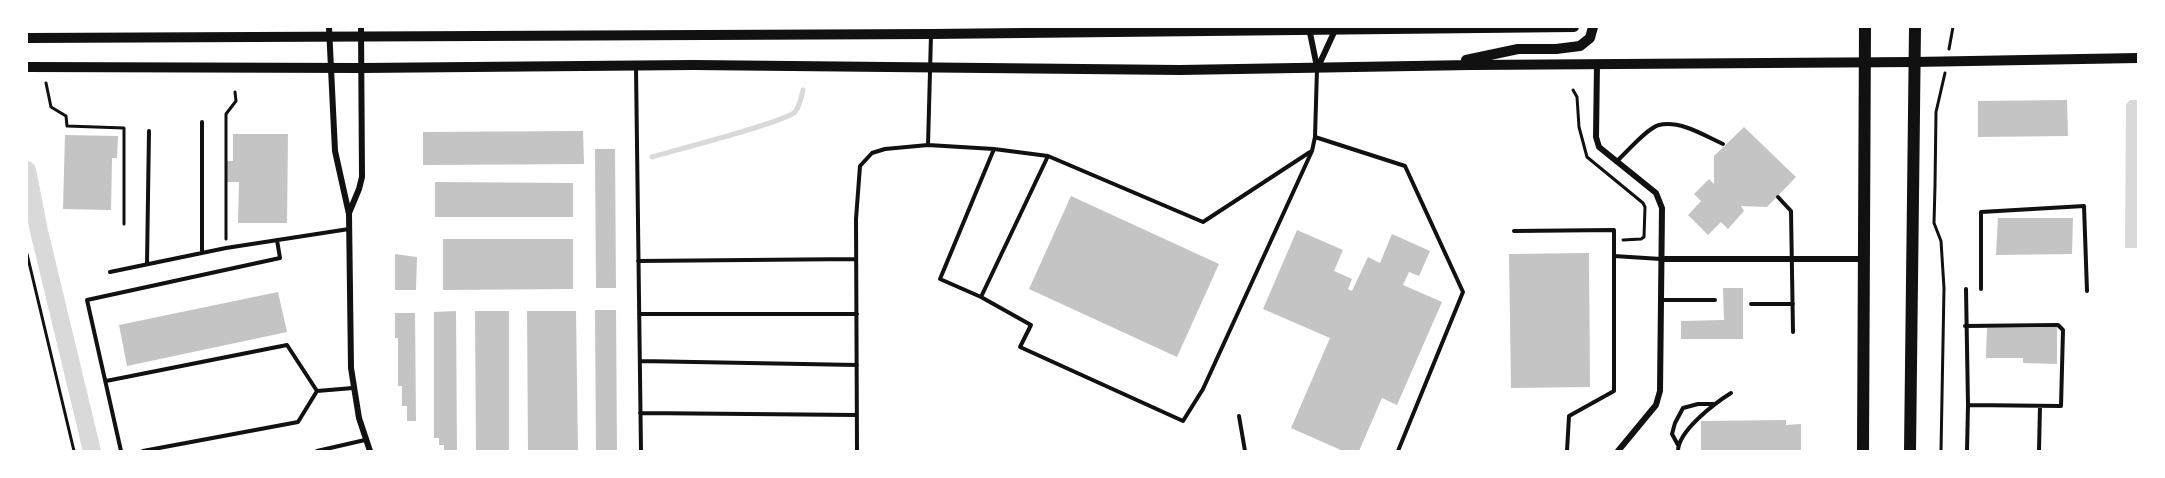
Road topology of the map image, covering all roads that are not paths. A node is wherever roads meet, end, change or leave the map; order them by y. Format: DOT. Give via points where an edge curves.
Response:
graph roads {
  1 [pos="1574,27"];
  2 [pos="1593,27"];
  3 [pos="1865,27"];
  4 [pos="1915,27"];
  5 [pos="1309,28"];
  6 [pos="1336,28"];
  7 [pos="1051,30"];
  8 [pos="718,31"];
  9 [pos="329,32"];
  10 [pos="360,32"];
  11 [pos="932,34"];
  12 [pos="27,38"];
  13 [pos="2138,58"];
  14 [pos="1864,63"];
  15 [pos="1914,63"];
  16 [pos="1597,64"];
  17 [pos="635,65"];
  18 [pos="1446,65"];
  19 [pos="27,67"];
  20 [pos="330,68"];
  21 [pos="361,68"];
  22 [pos="931,69"];
  23 [pos="1317,69"];
  24 [pos="202,122"];
  25 [pos="149,131"];
  26 [pos="1315,137"];
  27 [pos="1723,144"];
  28 [pos="928,145"];
  29 [pos="994,149"];
  30 [pos="1312,151"];
  31 [pos="1048,156"];
  32 [pos="1616,162"];
  33 [pos="1778,197"];
  34 [pos="349,214"];
  35 [pos="349,229"];
  36 [pos="1514,231"];
  37 [pos="277,240"];
  38 [pos="202,253"];
  39 [pos="1614,256"];
  40 [pos="856,259"];
  41 [pos="1661,259"];
  42 [pos="1793,259"];
  43 [pos="1864,259"];
  44 [pos="638,261"];
  45 [pos="147,263"];
  46 [pos="110,272"];
  47 [pos="1966,289"];
  48 [pos="1981,289"];
  49 [pos="2087,291"];
  50 [pos="981,297"];
  51 [pos="1661,300"];
  52 [pos="1715,300"];
  53 [pos="1751,304"];
  54 [pos="1793,304"];
  55 [pos="857,314"];
  56 [pos="639,315"];
  57 [pos="1965,326"];
  58 [pos="1793,332"];
  59 [pos="640,361"];
  60 [pos="857,365"];
  61 [pos="106,381"];
  62 [pos="353,388"];
  63 [pos="317,391"];
  64 [pos="1731,393"];
  65 [pos="1714,404"];
  66 [pos="1968,405"];
  67 [pos="2040,406"];
  68 [pos="640,414"];
  69 [pos="857,415"];
  70 [pos="1239,416"];
  71 [pos="365,440"];
  72 [pos="1678,448"];
  73 [pos="122,451"];
  74 [pos="143,451"];
  75 [pos="317,451"];
  76 [pos="370,451"];
  77 [pos="641,451"];
  78 [pos="857,451"];
  79 [pos="1245,451"];
  80 [pos="1398,451"];
  81 [pos="1568,451"];
  82 [pos="1618,451"];
  83 [pos="1863,451"];
  84 [pos="1910,451"];
  85 [pos="1967,451"];
  86 [pos="2039,451"];
  1 -- 6 [label="main road"];
  2 -- 18 [label="main road" via="1590,38 1580,46 1509,50"];
  3 -- 14 [label="main road"];
  4 -- 15 [label="main road"];
  5 -- 6 [label="main road"];
  5 -- 7 [label="main road"];
  5 -- 23 [label="street"];
  6 -- 23 [label="street"];
  7 -- 11 [label="main road"];
  8 -- 10 [label="main road"];
  8 -- 11 [label="main road"];
  9 -- 10 [label="main road"];
  9 -- 12 [label="main road"];
  9 -- 20 [label="street"];
  10 -- 21 [label="street"];
  11 -- 22 [label="lane"];
  13 -- 15 [label="main road"];
  14 -- 15 [label="main road"];
  14 -- 16 [label="main road"];
  14 -- 43 [label="main road"];
  15 -- 84 [label="main road"];
  16 -- 18 [label="main road"];
  16 -- 32 [label="street" via="1596,137 1602,151"];
  17 -- 21 [label="main road"];
  17 -- 22 [label="main road"];
  17 -- 44 [label="lane"];
  18 -- 23 [label="main road"];
  19 -- 20 [label="main road"];
  20 -- 21 [label="main road"];
  20 -- 34 [label="street" via="335,151"];
  21 -- 34 [label="street" via="362,177"];
  22 -- 23 [label="main road"];
  22 -- 28 [label="lane"];
  23 -- 26 [label="lane"];
  24 -- 38 [label="lane"];
  25 -- 45 [label="lane"];
  26 -- 30 [label="lane"];
  26 -- 80 [label="lane" via="1405,166 1463,292"];
  27 -- 32 [label="lane" via="1685,127 1658,125"];
  28 -- 29 [label="lane"];
  28 -- 40 [label="lane" via="872,153 860,166"];
  29 -- 31 [label="lane"];
  29 -- 50 [label="lane" via="940,279"];
  30 -- 31 [label="lane" via="1203,222"];
  30 -- 50 [label="lane" via="1203,388 1183,421 1020,347 1031,325"];
  31 -- 50 [label="lane"];
  32 -- 41 [label="street" via="1659,198"];
  33 -- 42 [label="lane" via="1791,211"];
  34 -- 35 [label="street"];
  35 -- 37 [label="lane"];
  35 -- 62 [label="street"];
  36 -- 39 [label="lane" via="1614,230"];
  37 -- 38 [label="lane"];
  37 -- 61 [label="lane" via="280,258 87,300"];
  38 -- 45 [label="lane"];
  39 -- 41 [label="lane"];
  39 -- 81 [label="lane" via="1614,391 1569,416"];
  40 -- 44 [label="lane"];
  40 -- 55 [label="lane"];
  41 -- 42 [label="street"];
  41 -- 51 [label="street"];
  42 -- 43 [label="street"];
  42 -- 54 [label="lane"];
  43 -- 83 [label="main road"];
  44 -- 56 [label="lane"];
  45 -- 46 [label="lane"];
  47 -- 57 [label="lane"];
  48 -- 49 [label="lane" via="1981,212 2084,206"];
  51 -- 52 [label="lane"];
  51 -- 82 [label="street" via="1659,399"];
  53 -- 54 [label="lane"];
  54 -- 58 [label="lane"];
  55 -- 56 [label="lane"];
  55 -- 60 [label="lane"];
  56 -- 59 [label="lane"];
  57 -- 66 [label="lane"];
  57 -- 67 [label="lane" via="2058,325 2062,330 2061,406"];
  59 -- 60 [label="lane"];
  59 -- 68 [label="lane"];
  60 -- 69 [label="lane"];
  61 -- 63 [label="lane" via="287,345"];
  61 -- 73 [label="lane"];
  62 -- 63 [label="lane"];
  62 -- 71 [label="street"];
  63 -- 74 [label="lane" via="298,422"];
  64 -- 65 [label="lane"];
  65 -- 72 [label="lane" via="1684,435"];
  65 -- 72 [label="lane" via="1683,408 1672,434"];
  66 -- 67 [label="lane"];
  66 -- 85 [label="lane"];
  67 -- 86 [label="lane"];
  68 -- 69 [label="lane"];
  68 -- 77 [label="lane"];
  69 -- 78 [label="lane"];
  70 -- 79 [label="lane"];
  71 -- 75 [label="lane"];
  71 -- 76 [label="street"];
}
